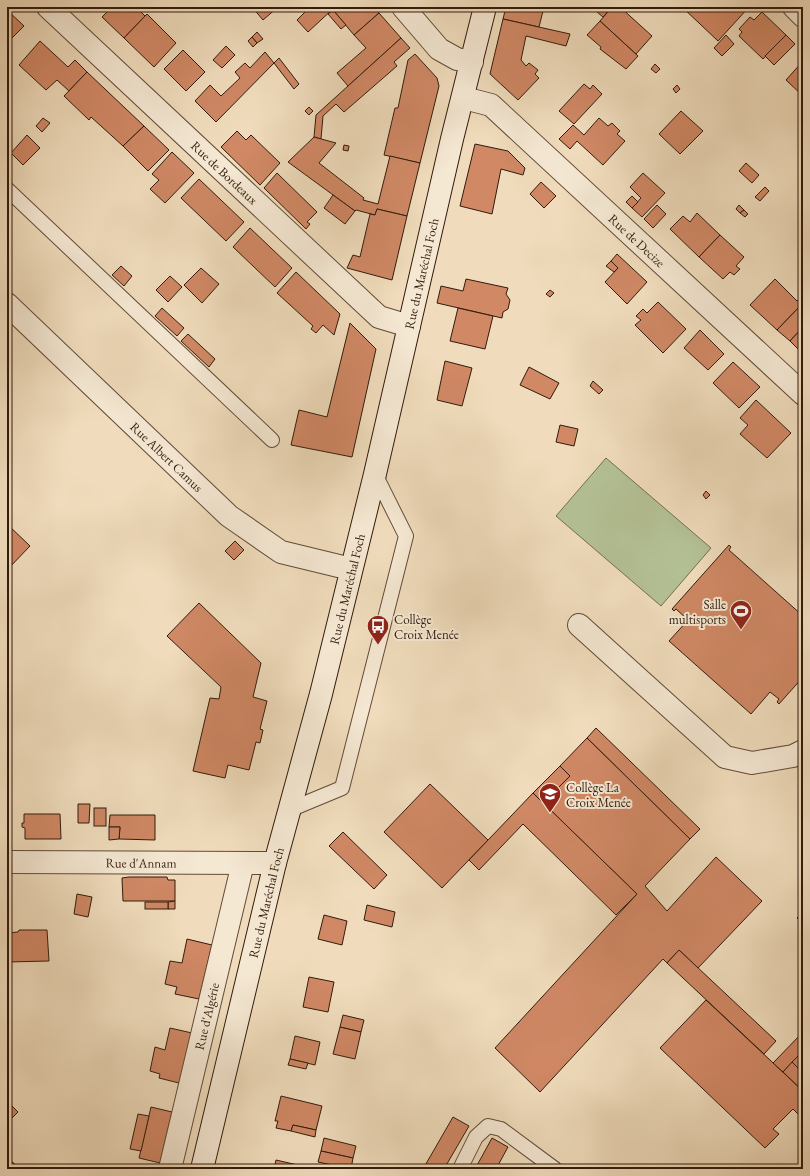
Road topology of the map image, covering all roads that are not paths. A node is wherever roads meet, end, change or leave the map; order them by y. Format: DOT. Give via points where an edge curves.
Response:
graph roads {
  1 [pos="48,7"];
  2 [pos="403,7"];
  3 [pos="485,7"];
  4 [pos="794,7"];
  5 [pos="803,16"];
  6 [pos="472,62"];
  7 [pos="464,98"];
  8 [pos="7,189"];
  9 [pos="7,304"];
  10 [pos="409,326"];
  11 [pos="803,394"];
  12 [pos="272,440"];
  13 [pos="375,474"];
  14 [pos="351,569"];
  15 [pos="579,625"];
  16 [pos="803,751"];
  17 [pos="289,810"];
  18 [pos="7,862"];
  19 [pos="243,863"];
  20 [pos="275,864"];
  21 [pos="170,1169"];
  22 [pos="202,1169"];
  23 [pos="460,1169"];
  24 [pos="555,1169"];
  1 -- 10 [label="street, Rue de Bordeaux" via="379,317"];
  2 -- 6 [label="street" via="439,49 457,59"];
  3 -- 6 [label="street, Rue du Maréchal Foch"];
  4 -- 5 [label="street"];
  6 -- 7 [label="street, Rue du Maréchal Foch"];
  7 -- 10 [label="street, Rue du Maréchal Foch"];
  7 -- 11 [label="street, Rue de Decize" via="491,105"];
  8 -- 12 [label="lane"];
  9 -- 14 [label="street, Rue Albert Camus" via="228,516 281,552"];
  10 -- 13 [label="street, Rue du Maréchal Foch"];
  13 -- 14 [label="street, Rue du Maréchal Foch"];
  13 -- 17 [label="lane" via="406,536 405,544 342,788"];
  14 -- 17 [label="street, Rue du Maréchal Foch" via="322,694"];
  15 -- 16 [label="street" via="725,757 752,763 793,756"];
  17 -- 20 [label="street, Rue du Maréchal Foch"];
  18 -- 19 [label="street, Rue d'Annam"];
  19 -- 20 [label="street, Rue d'Annam"];
  19 -- 21 [label="street, Rue d'Algérie"];
  20 -- 22 [label="street, Rue du Maréchal Foch"];
  23 -- 24 [label="lane" via="476,1137 488,1126 501,1129"];
}
